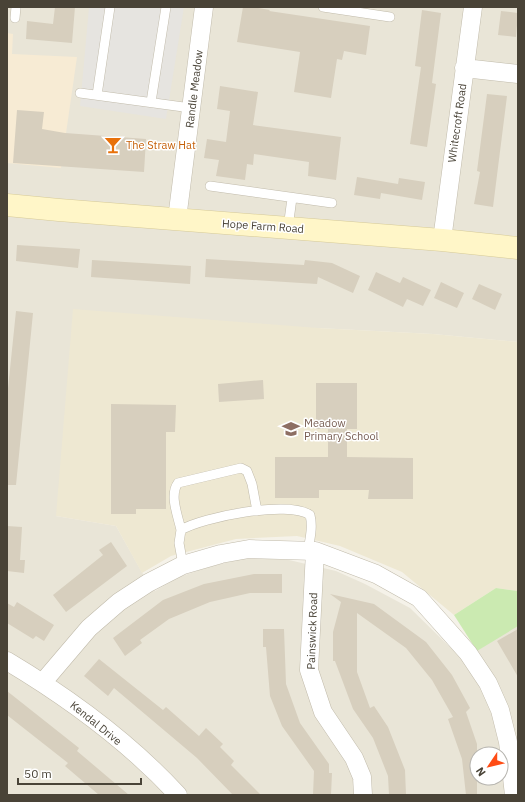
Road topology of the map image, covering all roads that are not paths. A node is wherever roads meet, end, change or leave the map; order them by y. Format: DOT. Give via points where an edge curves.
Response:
graph roads {
  1 [pos="16,7"];
  2 [pos="110,7"];
  3 [pos="166,7"];
  4 [pos="204,7"];
  5 [pos="323,7"];
  6 [pos="473,7"];
  7 [pos="15,18"];
  8 [pos="390,18"];
  9 [pos="464,68"];
  10 [pos="518,74"];
  11 [pos="80,93"];
  12 [pos="98,96"];
  13 [pos="151,102"];
  14 [pos="191,108"];
  15 [pos="210,186"];
  16 [pos="292,198"];
  17 [pos="332,203"];
  18 [pos="7,205"];
  19 [pos="177,219"];
  20 [pos="288,228"];
  21 [pos="442,240"];
  22 [pos="518,248"];
  23 [pos="257,511"];
  24 [pos="181,530"];
  25 [pos="311,551"];
  26 [pos="183,565"];
  27 [pos="7,661"];
  28 [pos="43,682"];
  29 [pos="178,795"];
  30 [pos="363,795"];
  31 [pos="514,795"];
  1 -- 7 [label="lane"];
  2 -- 12 [label="lane"];
  3 -- 13 [label="lane"];
  4 -- 14 [label="street, Randle Meadow"];
  5 -- 8 [label="lane"];
  6 -- 9 [label="street, Whitecroft Road"];
  9 -- 10 [label="street"];
  9 -- 21 [label="street, Whitecroft Road"];
  11 -- 12 [label="lane"];
  12 -- 13 [label="lane"];
  13 -- 14 [label="lane"];
  14 -- 19 [label="street, Randle Meadow"];
  15 -- 16 [label="lane"];
  16 -- 17 [label="lane"];
  16 -- 20 [label="lane"];
  18 -- 19 [label="street, Hope Farm Road"];
  19 -- 20 [label="street, Hope Farm Road"];
  20 -- 21 [label="street, Hope Farm Road"];
  21 -- 22 [label="street, Hope Farm Road"];
  23 -- 24 [label="lane" via="244,512"];
  23 -- 24 [label="lane" via="250,477 247,471 241,468 178,483 174,488 174,501"];
  23 -- 25 [label="lane" via="287,508 305,511 310,515"];
  24 -- 26 [label="lane" via="179,543"];
  25 -- 26 [label="street" via="249,549"];
  25 -- 30 [label="street, Painswick Road" via="309,670 324,712 354,758 362,777"];
  25 -- 31 [label="street" via="376,574 419,598 468,653 488,682 500,710 508,742"];
  26 -- 28 [label="street" via="119,602 89,628"];
  27 -- 28 [label="street, Kendal Drive"];
  28 -- 29 [label="street, Kendal Drive" via="90,717"];
}
